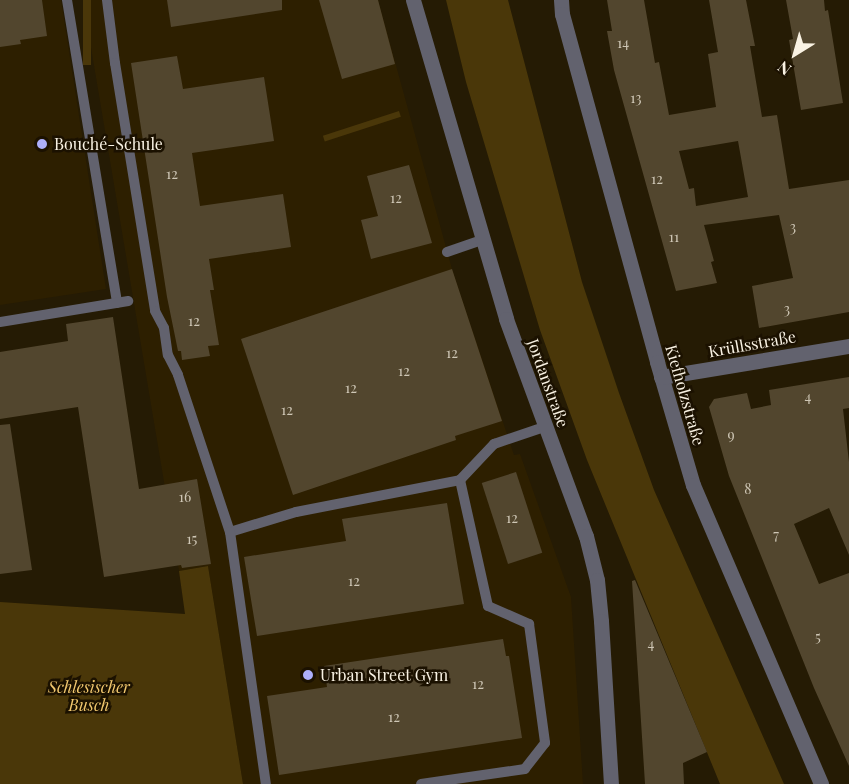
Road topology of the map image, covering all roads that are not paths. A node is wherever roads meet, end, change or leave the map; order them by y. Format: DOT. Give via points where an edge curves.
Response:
graph roads {
  1 [pos="67,0"];
  2 [pos="107,0"];
  3 [pos="413,0"];
  4 [pos="561,0"];
  5 [pos="481,240"];
  6 [pos="447,252"];
  7 [pos="128,301"];
  8 [pos="117,303"];
  9 [pos="0,322"];
  10 [pos="849,346"];
  11 [pos="661,377"];
  12 [pos="544,427"];
  13 [pos="460,480"];
  14 [pos="230,532"];
  15 [pos="266,784"];
  16 [pos="421,784"];
  17 [pos="611,784"];
  18 [pos="821,784"];
  1 -- 8 [label="lane"];
  2 -- 14 [label="lane" via="155,311 164,328 168,355"];
  3 -- 5 [label="street, Jordanstraße"];
  4 -- 11 [label="street, Kiefholzstraße"];
  5 -- 6 [label="lane"];
  5 -- 12 [label="street, Jordanstraße"];
  7 -- 8 [label="lane"];
  8 -- 9 [label="lane"];
  10 -- 11 [label="street, Krüllsstraße"];
  11 -- 18 [label="street, Kiefholzstraße" via="693,485"];
  12 -- 13 [label="lane" via="494,444"];
  12 -- 17 [label="street, Jordanstraße" via="582,525 597,580"];
  13 -- 14 [label="lane" via="296,512"];
  13 -- 16 [label="lane" via="488,606 529,624 545,743 525,769"];
  14 -- 15 [label="lane"];
}
